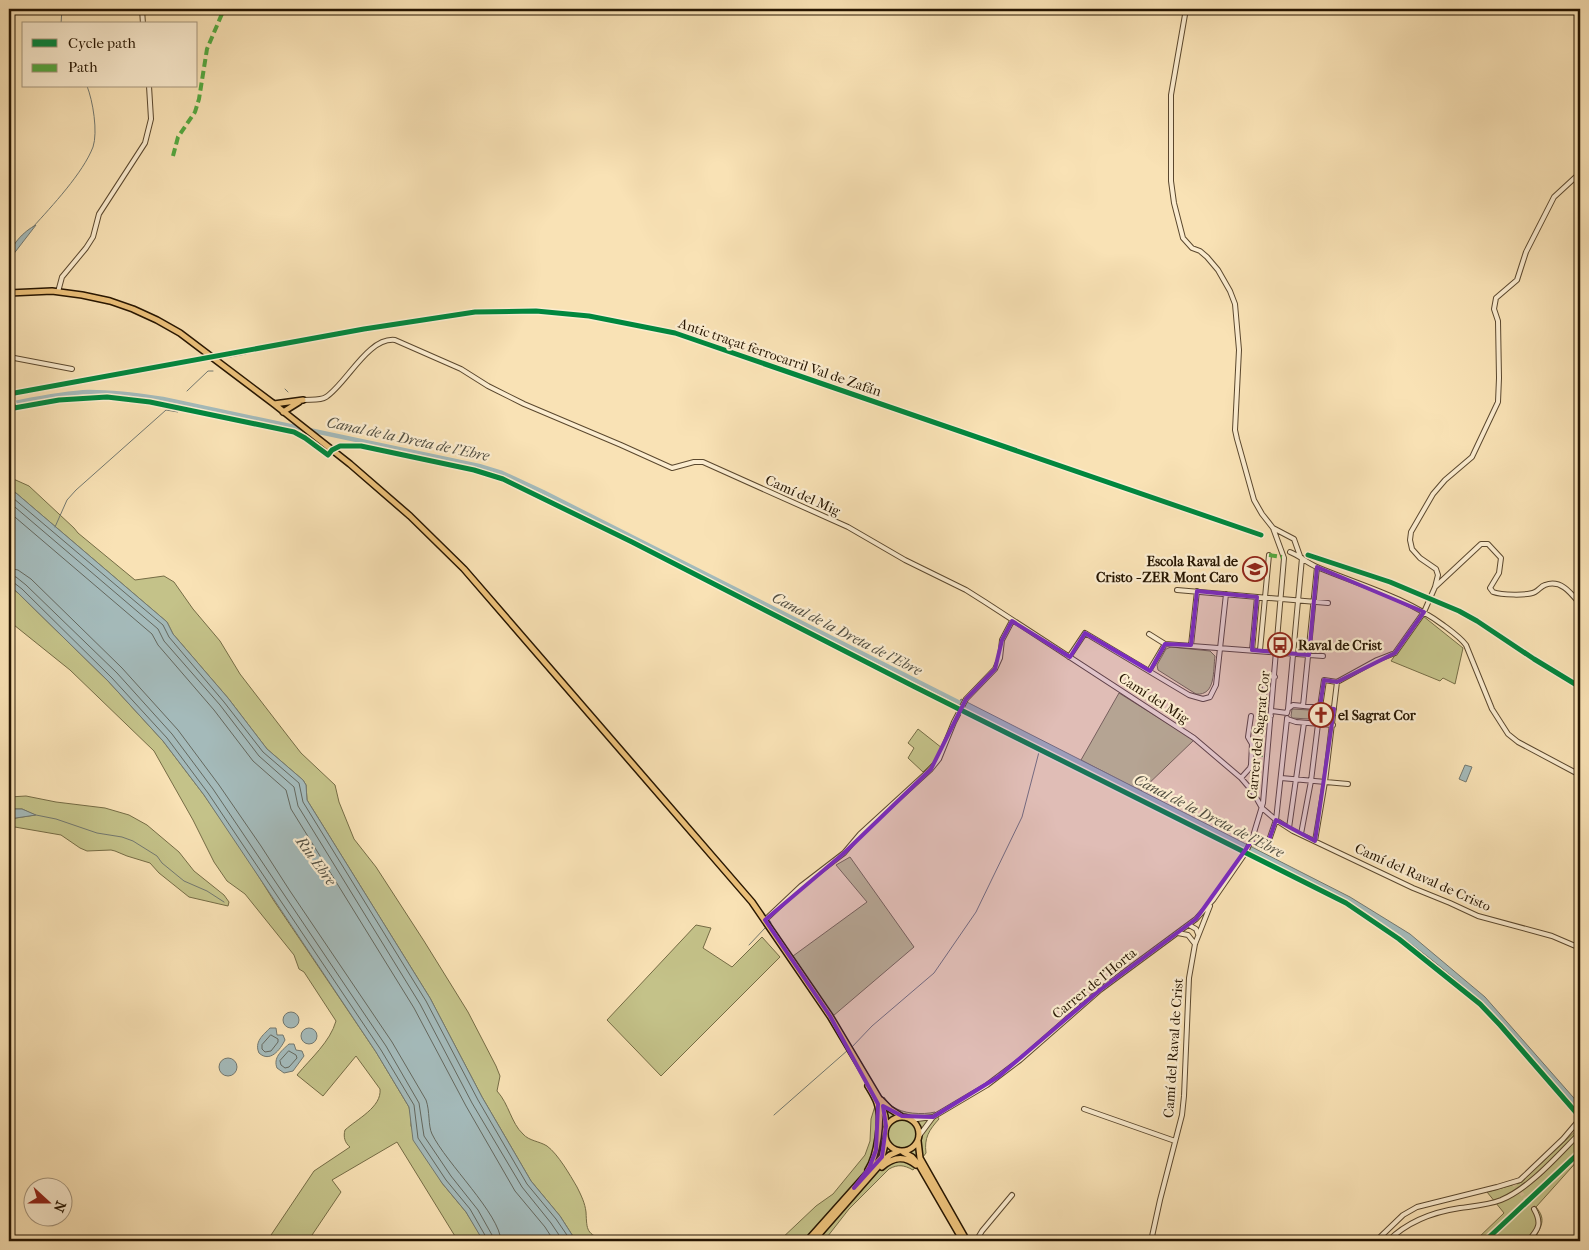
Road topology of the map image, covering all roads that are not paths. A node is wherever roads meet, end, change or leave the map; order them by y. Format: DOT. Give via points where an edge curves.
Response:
graph roads {
  1 [pos="142,9"];
  2 [pos="1186,9"];
  3 [pos="142,22"];
  4 [pos="149,88"];
  5 [pos="1580,172"];
  6 [pos="58,292"];
  7 [pos="9,293"];
  8 [pos="9,357"];
  9 [pos="72,369"];
  10 [pos="303,400"];
  11 [pos="284,403"];
  12 [pos="274,404"];
  13 [pos="291,408"];
  14 [pos="282,412"];
  15 [pos="290,417"];
  16 [pos="1273,528"];
  17 [pos="1287,536"];
  18 [pos="1279,544"];
  19 [pos="1296,544"];
  20 [pos="1282,551"];
  21 [pos="1290,552"];
  22 [pos="1269,555"];
  23 [pos="1301,557"];
  24 [pos="1285,565"];
  25 [pos="1317,567"];
  26 [pos="1435,587"];
  27 [pos="1177,590"];
  28 [pos="1197,591"];
  29 [pos="1226,594"];
  30 [pos="1257,596"];
  31 [pos="1264,597"];
  32 [pos="1282,599"];
  33 [pos="1298,600"];
  34 [pos="1314,601"];
  35 [pos="1328,602"];
  36 [pos="1580,604"];
  37 [pos="1424,612"];
  38 [pos="1012,621"];
  39 [pos="1149,634"];
  40 [pos="1165,644"];
  41 [pos="1191,645"];
  42 [pos="1220,647"];
  43 [pos="1252,650"];
  44 [pos="1260,650"];
  45 [pos="1277,651"];
  46 [pos="1293,653"];
  47 [pos="1309,654"];
  48 [pos="1323,656"];
  49 [pos="1069,657"];
  50 [pos="1149,671"];
  51 [pos="1275,677"];
  52 [pos="1337,682"];
  53 [pos="1303,706"];
  54 [pos="1320,708"];
  55 [pos="1334,709"];
  56 [pos="1288,711"];
  57 [pos="1271,714"];
  58 [pos="1251,716"];
  59 [pos="1287,719"];
  60 [pos="1304,723"];
  61 [pos="1318,724"];
  62 [pos="1332,725"];
  63 [pos="1580,775"];
  64 [pos="1241,778"];
  65 [pos="1281,778"];
  66 [pos="1296,780"];
  67 [pos="1311,781"];
  68 [pos="1325,782"];
  69 [pos="1348,784"];
  70 [pos="1262,808"];
  71 [pos="1276,820"];
  72 [pos="1289,828"];
  73 [pos="1300,834"];
  74 [pos="1314,841"];
  75 [pos="1250,843"];
  76 [pos="1213,900"];
  77 [pos="765,920"];
  78 [pos="1188,926"];
  79 [pos="1178,933"];
  80 [pos="1198,934"];
  81 [pos="1190,937"];
  82 [pos="1195,944"];
  83 [pos="1580,947"];
  84 [pos="863,1072"];
  85 [pos="880,1100"];
  86 [pos="1084,1109"];
  87 [pos="902,1116"];
  88 [pos="933,1117"];
  89 [pos="909,1118"];
  90 [pos="1580,1119"];
  91 [pos="886,1126"];
  92 [pos="1580,1133"];
  93 [pos="919,1138"];
  94 [pos="886,1140"];
  95 [pos="1175,1141"];
  96 [pos="901,1151"];
  97 [pos="877,1169"];
  98 [pos="925,1176"];
  99 [pos="854,1188"];
  100 [pos="1012,1195"];
  101 [pos="1534,1209"];
  102 [pos="807,1241"];
  103 [pos="813,1241"];
  104 [pos="962,1241"];
  105 [pos="968,1241"];
  106 [pos="976,1241"];
  107 [pos="1151,1241"];
  108 [pos="1376,1241"];
  109 [pos="1388,1241"];
  110 [pos="1530,1241"];
  1 -- 3 [label="street"];
  2 -- 16 [label="street" via="1171,95 1174,203 1183,238 1218,270 1235,304 1239,350 1235,430 1254,500"];
  4 -- 6 [label="street" via="151,119 144,143 99,214 93,237 62,277"];
  5 -- 26 [label="street" via="1554,198 1526,252 1517,280 1496,298 1498,402 1472,457 1433,494 1411,532 1412,549 1436,570"];
  6 -- 7 [label="main road"];
  6 -- 12 [label="main road" via="110,301 157,320 180,333"];
  8 -- 9 [label="street"];
  10 -- 11 [label="main road"];
  10 -- 13 [label="main road"];
  10 -- 38 [label="street, Camí del Mig" via="326,397 373,347 388,339 395,340 524,404 672,468 703,462 784,497 966,590"];
  11 -- 12 [label="main road"];
  11 -- 13 [label="main road"];
  11 -- 14 [label="main road"];
  12 -- 14 [label="main road"];
  13 -- 14 [label="main road"];
  13 -- 15 [label="main road"];
  14 -- 15 [label="main road"];
  15 -- 77 [label="main road" via="396,503 464,569"];
  16 -- 17 [label="street"];
  16 -- 18 [label="street"];
  17 -- 18 [label="street"];
  17 -- 19 [label="street"];
  18 -- 20 [label="street"];
  19 -- 21 [label="street"];
  19 -- 23 [label="street"];
  20 -- 21 [label="street"];
  20 -- 24 [label="street"];
  21 -- 23 [label="street"];
  21 -- 24 [label="street"];
  22 -- 31 [label="street"];
  23 -- 25 [label="street"];
  23 -- 33 [label="street"];
  24 -- 32 [label="street, Carrer del Sagrat Cor"];
  25 -- 34 [label="street"];
  25 -- 37 [label="street"];
  26 -- 36 [label="street" via="1481,544 1488,544 1502,558 1499,573 1490,588 1492,592 1535,592 1555,583 1563,586"];
  26 -- 37 [label="street"];
  27 -- 28 [label="street"];
  28 -- 29 [label="street"];
  28 -- 41 [label="street"];
  29 -- 30 [label="street"];
  29 -- 42 [label="street"];
  30 -- 31 [label="street"];
  30 -- 43 [label="street"];
  31 -- 32 [label="street"];
  31 -- 44 [label="street"];
  32 -- 33 [label="street"];
  32 -- 45 [label="street, Carrer del Sagrat Cor"];
  33 -- 34 [label="street"];
  33 -- 46 [label="street"];
  34 -- 35 [label="street"];
  34 -- 47 [label="street"];
  37 -- 52 [label="street" via="1395,653"];
  37 -- 63 [label="street" via="1466,646 1492,709 1508,734"];
  38 -- 49 [label="street, Camí del Mig"];
  38 -- 77 [label="street" via="1002,640 995,669 965,701 939,759 931,769 860,834 844,853 801,886"];
  39 -- 40 [label="street"];
  40 -- 41 [label="street"];
  40 -- 50 [label="street"];
  41 -- 42 [label="street"];
  42 -- 43 [label="street"];
  42 -- 50 [label="street" via="1216,685 1210,697 1203,699 1189,695"];
  43 -- 44 [label="street"];
  44 -- 45 [label="street"];
  45 -- 46 [label="street"];
  45 -- 51 [label="street, Carrer del Sagrat Cor"];
  46 -- 47 [label="street"];
  46 -- 56 [label="street"];
  47 -- 48 [label="street"];
  47 -- 53 [label="street"];
  49 -- 50 [label="street" via="1085,633"];
  49 -- 64 [label="street, Camí del Mig" via="1194,738"];
  51 -- 57 [label="street, Carrer del Sagrat Cor"];
  51 -- 57 [label="street" via="1266,676 1262,715"];
  52 -- 54 [label="street" via="1324,680"];
  52 -- 55 [label="street"];
  53 -- 54 [label="street"];
  53 -- 56 [label="street" via="1292,705"];
  54 -- 55 [label="street"];
  55 -- 62 [label="street"];
  56 -- 57 [label="street"];
  56 -- 59 [label="street"];
  57 -- 70 [label="street, Carrer del Sagrat Cor"];
  58 -- 64 [label="street" via="1248,737 1252,744 1251,765"];
  59 -- 60 [label="street"];
  59 -- 65 [label="street"];
  60 -- 61 [label="street"];
  60 -- 66 [label="street"];
  61 -- 62 [label="street"];
  61 -- 67 [label="street"];
  62 -- 68 [label="street"];
  64 -- 70 [label="street, Camí del Mig"];
  65 -- 66 [label="street"];
  65 -- 71 [label="street"];
  66 -- 67 [label="street"];
  66 -- 72 [label="street"];
  67 -- 68 [label="street"];
  67 -- 73 [label="street"];
  68 -- 69 [label="street"];
  68 -- 74 [label="street"];
  70 -- 71 [label="street, Camí del Mig"];
  70 -- 75 [label="street, Carrer del Sagrat Cor"];
  71 -- 72 [label="street, Camí del Mig"];
  71 -- 75 [label="street" via="1266,850"];
  72 -- 73 [label="street, Camí del Raval de Cristo"];
  73 -- 74 [label="street, Camí del Raval de Cristo"];
  74 -- 83 [label="street, Camí del Raval de Cristo" via="1478,916"];
  75 -- 76 [label="street, Carrer de l'Horta"];
  76 -- 78 [label="street, Carrer de l'Horta"];
  76 -- 80 [label="street, Camí del Raval de Crist"];
  77 -- 84 [label="main road" via="825,1008"];
  78 -- 79 [label="street, Carrer de l'Horta"];
  78 -- 80 [label="street" via="1196,929"];
  78 -- 81 [label="street"];
  79 -- 81 [label="street"];
  79 -- 88 [label="street, Carrer de l'Horta" via="1100,990 1002,1074"];
  80 -- 82 [label="street, Camí del Raval de Crist"];
  81 -- 82 [label="street"];
  82 -- 95 [label="street, Camí del Raval de Crist" via="1189,978 1184,1096"];
  84 -- 85 [label="main road"];
  84 -- 99 [label="main road" via="878,1104 879,1123 872,1162"];
  85 -- 87 [label="main road"];
  85 -- 91 [label="main road"];
  86 -- 95 [label="street"];
  87 -- 89 [label="main road"];
  87 -- 91 [label="main road" via="892,1119"];
  88 -- 89 [label="street"];
  88 -- 93 [label="street"];
  89 -- 93 [label="main road" via="917,1124"];
  90 -- 108 [label="street" via="1520,1180 1417,1207 1408,1211"];
  91 -- 94 [label="main road"];
  92 -- 109 [label="street" via="1527,1184 1509,1196 1490,1204 1445,1210 1422,1218"];
  93 -- 96 [label="main road" via="912,1148"];
  93 -- 105 [label="main road" via="920,1158"];
  94 -- 96 [label="main road" via="891,1147"];
  94 -- 99 [label="main road" via="882,1157"];
  95 -- 107 [label="street, Camí del Raval de Crist"];
  96 -- 97 [label="main road" via="890,1155"];
  96 -- 98 [label="main road" via="916,1161"];
  97 -- 98 [label="main road" via="895,1158 904,1158 915,1164"];
  97 -- 103 [label="main road"];
  98 -- 104 [label="main road"];
  99 -- 102 [label="main road"];
  100 -- 106 [label="street"];
  101 -- 110 [label="street" via="1539,1224"];
}
